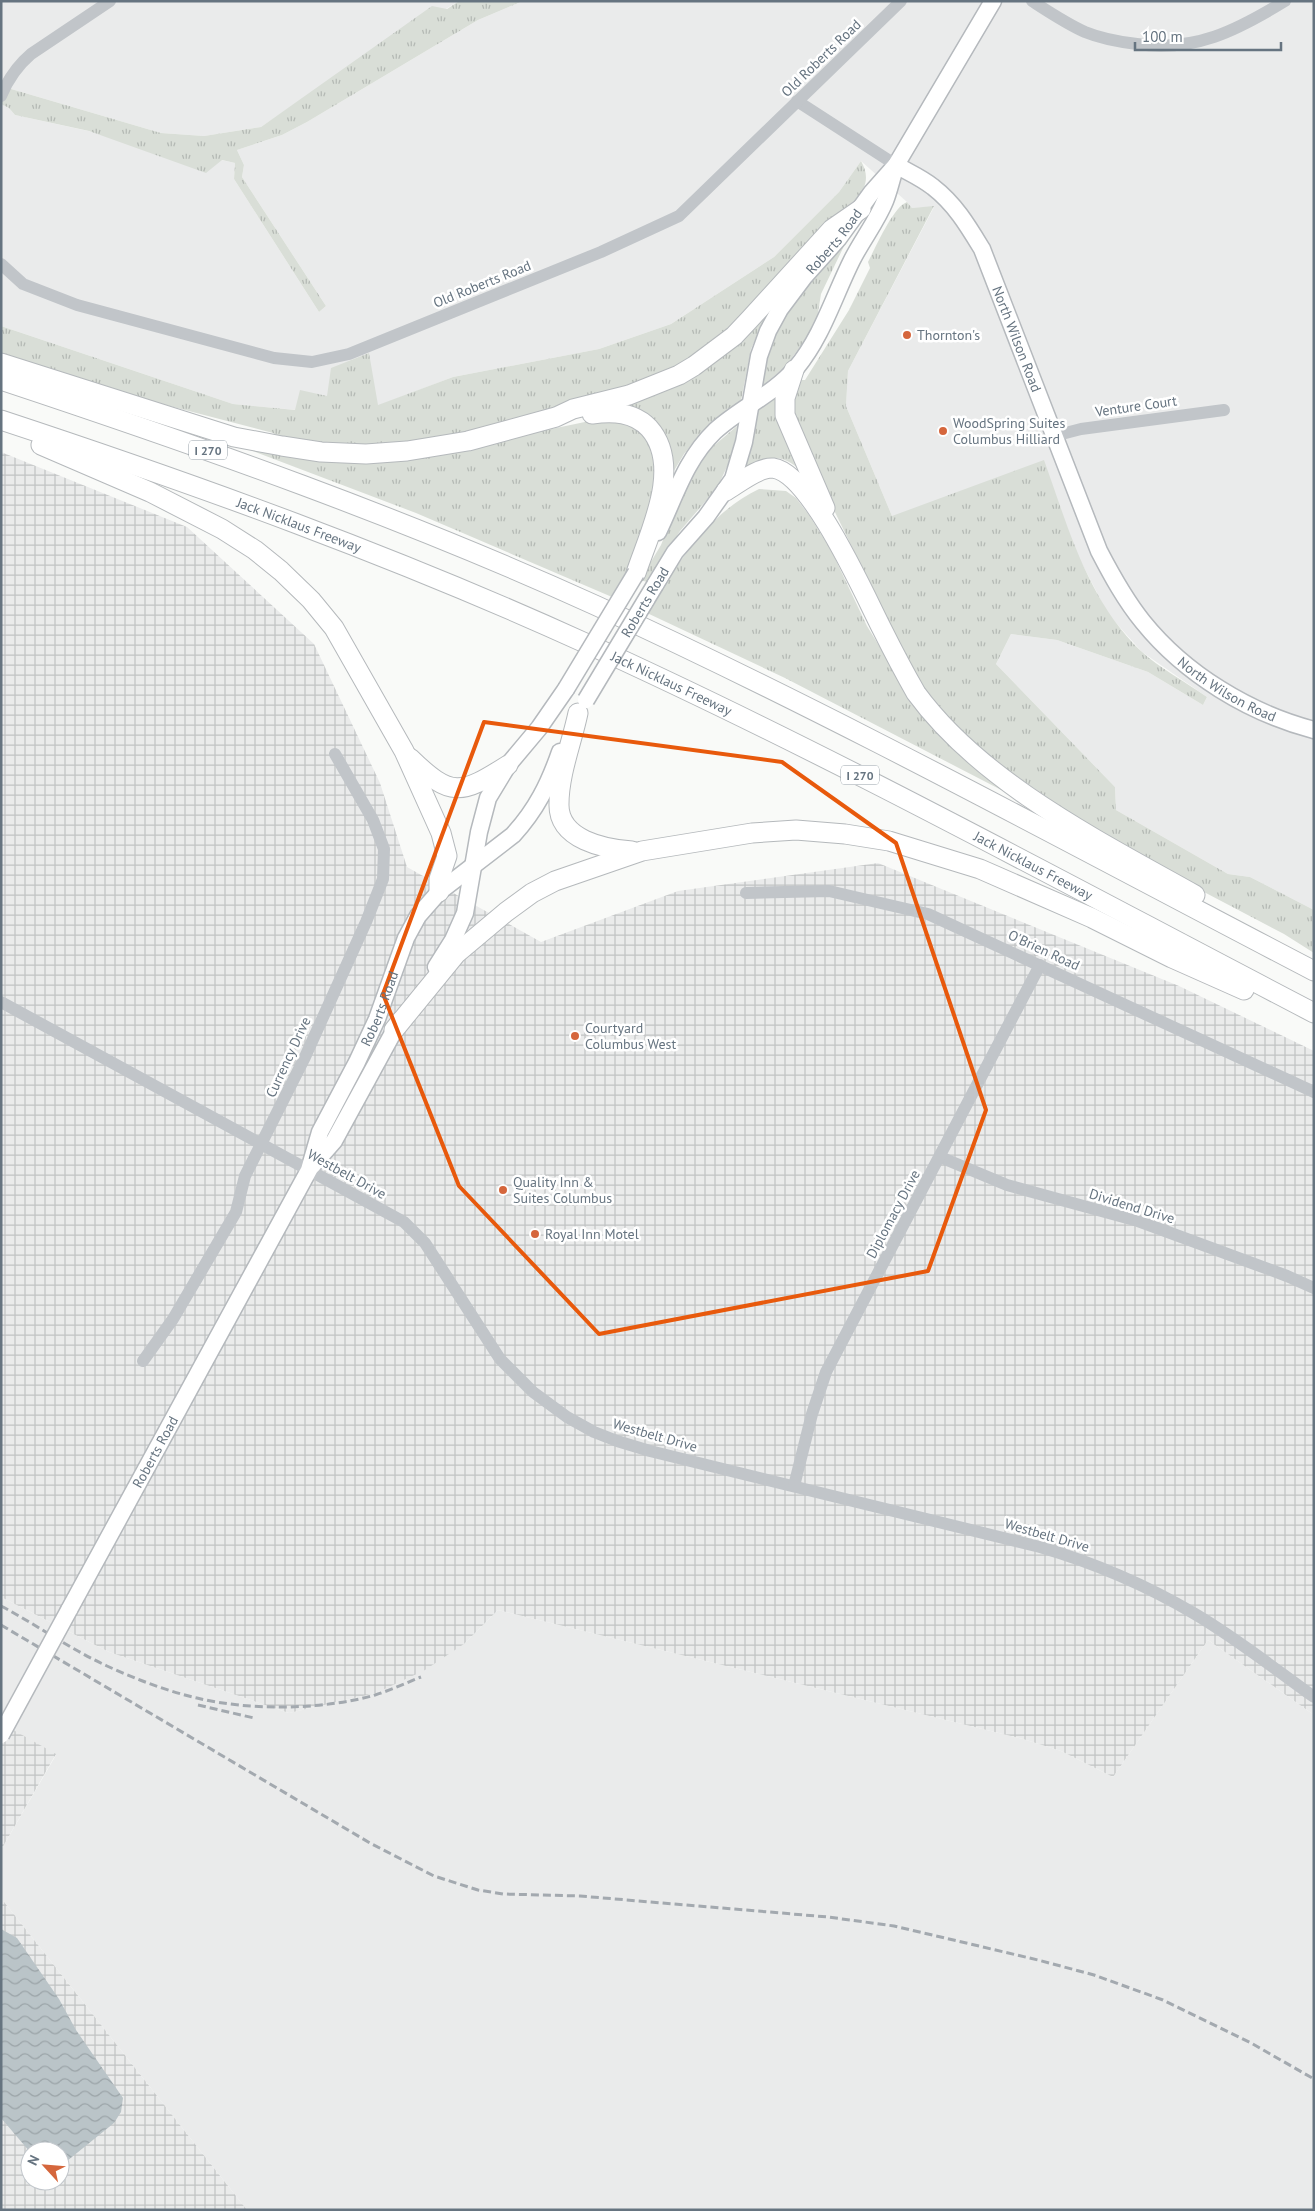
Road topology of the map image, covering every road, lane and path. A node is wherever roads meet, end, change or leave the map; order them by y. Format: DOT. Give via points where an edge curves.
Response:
graph roads {
  1 [pos="110,1"];
  2 [pos="901,1"];
  3 [pos="993,1"];
  4 [pos="1032,1"];
  5 [pos="1284,1"];
  6 [pos="1,96"];
  7 [pos="797,101"];
  8 [pos="896,165"];
  9 [pos="861,209"];
  10 [pos="1,264"];
  11 [pos="1,363"];
  12 [pos="794,370"];
  13 [pos="1,380"];
  14 [pos="750,404"];
  15 [pos="1224,410"];
  16 [pos="556,417"];
  17 [pos="1,420"];
  18 [pos="1,427"];
  19 [pos="1054,436"];
  20 [pos="726,491"];
  21 [pos="838,542"];
  22 [pos="636,572"];
  23 [pos="582,707"];
  24 [pos="1314,730"];
  25 [pos="404,752"];
  26 [pos="335,754"];
  27 [pos="508,765"];
  28 [pos="642,851"];
  29 [pos="474,865"];
  30 [pos="440,892"];
  31 [pos="746,893"];
  32 [pos="1040,965"];
  33 [pos="1314,969"];
  34 [pos="1,1002"];
  35 [pos="1314,1013"];
  36 [pos="1314,1021"];
  37 [pos="394,1030"];
  38 [pos="1314,1092"];
  39 [pos="262,1144"];
  40 [pos="940,1156"];
  41 [pos="309,1170"];
  42 [pos="1314,1288"];
  43 [pos="143,1361"];
  44 [pos="794,1486"];
  45 [pos="1314,1697"];
  46 [pos="1,1735"];
  1 -- 6 [label="street" via="46,42 20,64"];
  2 -- 7 [label="street, Old Roberts Road"];
  3 -- 8 [label="main road, Roberts Road"];
  4 -- 5 [label="street" via="1094,35 1124,43 1160,47 1192,44 1235,30"];
  7 -- 8 [label="street, North Wilson Road"];
  7 -- 10 [label="street, Old Roberts Road" via="679,216 601,252 349,354 312,362 274,358 77,305 24,284"];
  8 -- 9 [label="main road, Roberts Road"];
  8 -- 12 [label="main road, Roberts Road" via="885,201 817,336"];
  8 -- 19 [label="main road, North Wilson Road" via="932,186 946,199 982,249"];
  9 -- 14 [label="main road, Roberts Road" via="777,314 759,356"];
  9 -- 16 [label="highway" via="832,229 750,319 708,357 647,389"];
  11 -- 16 [label="highway" via="234,437 321,452 366,454 425,448 468,441"];
  12 -- 14 [label="main road, Roberts Road"];
  12 -- 21 [label="highway" via="785,398 785,415"];
  13 -- 33 [label="highway, I 270" via="203,448 413,528 596,606 872,740"];
  14 -- 20 [label="main road, Roberts Road" via="742,455"];
  14 -- 22 [label="main road, Roberts Road" via="715,431 685,469 660,528"];
  15 -- 19 [label="street, Venture Court" via="1081,429"];
  16 -- 22 [label="highway" via="606,412 623,414 643,423 658,442 664,460 661,493"];
  17 -- 35 [label="highway, Jack Nicklaus Freeway / I 270" via="158,472 394,561 579,640 705,698 856,774"];
  18 -- 25 [label="highway" via="185,509 254,550 311,600 334,628"];
  19 -- 24 [label="main road, North Wilson Road" via="1099,551 1116,584 1144,623 1179,659 1216,686 1262,711"];
  20 -- 21 [label="highway" via="764,470 772,468 784,472 803,490"];
  20 -- 23 [label="main road, Roberts Road, bridge" via="675,552"];
  21 -- 33 [label="highway" via="916,693 951,735 991,769 1047,808 1107,846 1271,937"];
  22 -- 27 [label="main road, Roberts Road, bridge" via="566,689"];
  23 -- 28 [label="highway" via="558,805 561,816 574,832 594,845"];
  23 -- 29 [label="main road, Roberts Road" via="535,808 514,835"];
  25 -- 27 [label="highway" via="429,776 455,789 467,788"];
  25 -- 30 [label="highway" via="441,833 447,856"];
  26 -- 39 [label="street, Currency Drive" via="373,820 384,849 383,879 329,1005"];
  27 -- 29 [label="main road, Roberts Road" via="484,810"];
  28 -- 36 [label="highway" via="752,833 796,830 889,841 980,869 1035,892"];
  28 -- 37 [label="highway" via="554,881 532,892 456,954"];
  29 -- 30 [label="main road, Roberts Road"];
  29 -- 37 [label="main road, Roberts Road" via="468,904 454,940"];
  30 -- 41 [label="main road, Roberts Road" via="418,916 406,938 354,1069 320,1132"];
  31 -- 32 [label="street, O'Brien Road" via="829,891 928,914"];
  32 -- 38 [label="street, O'Brien Road"];
  32 -- 40 [label="street, Diplomacy Drive"];
  34 -- 39 [label="street, Westbelt Drive"];
  37 -- 41 [label="main road, Roberts Road" via="334,1141"];
  39 -- 41 [label="street, Westbelt Drive"];
  39 -- 43 [label="street, Currency Drive" via="244,1176 236,1212 228,1228 173,1319"];
  40 -- 42 [label="street, Dividend Drive" via="1007,1185 1138,1221"];
  40 -- 44 [label="street, Diplomacy Drive" via="826,1372"];
  41 -- 44 [label="street, Westbelt Drive" via="404,1222 425,1243 500,1359 533,1392 567,1417 617,1441"];
  41 -- 46 [label="main road, Roberts Road, bridge"];
  44 -- 45 [label="street, Westbelt Drive" via="1040,1547 1121,1575 1196,1615"];
}
